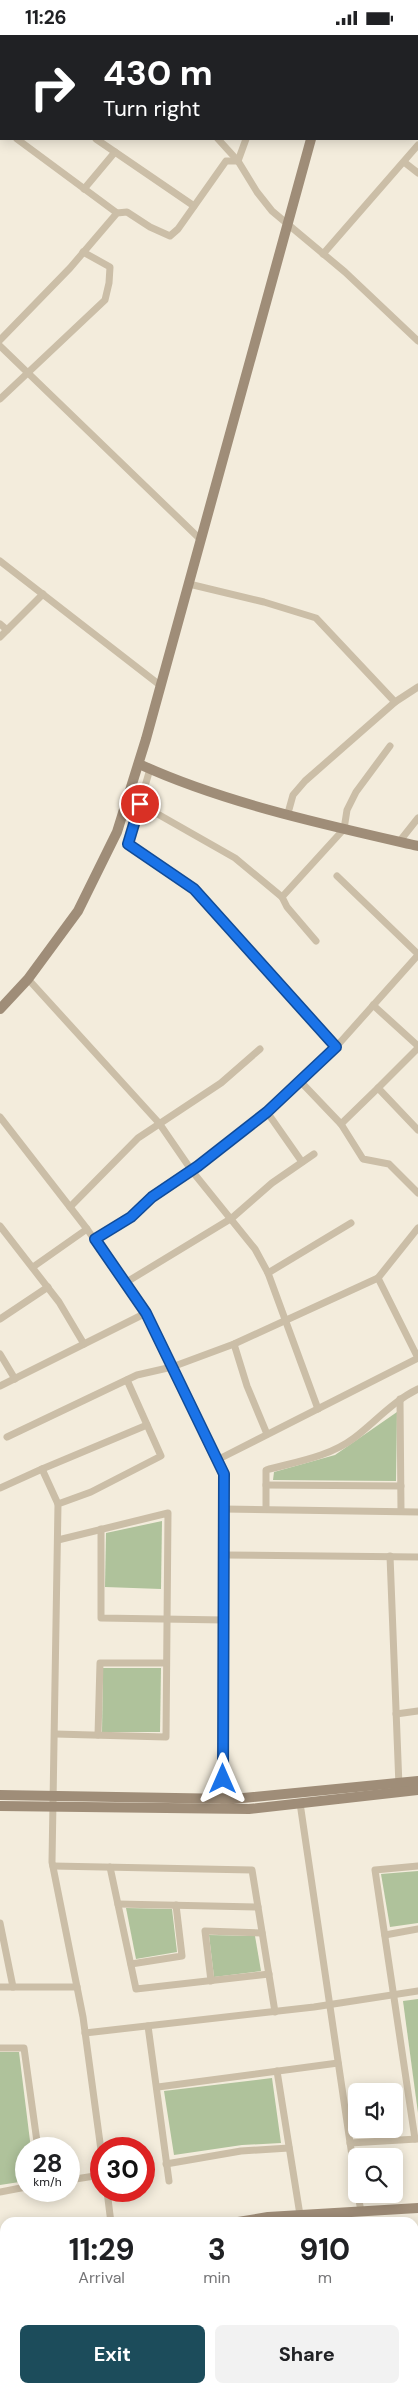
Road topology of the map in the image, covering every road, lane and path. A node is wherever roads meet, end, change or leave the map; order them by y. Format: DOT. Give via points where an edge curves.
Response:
graph roads {
  1 [pos="18,140"];
  2 [pos="98,140"];
  3 [pos="219,140"];
  4 [pos="246,140"];
  5 [pos="311,140"];
  6 [pos="418,145"];
  7 [pos="116,152"];
  8 [pos="238,161"];
  9 [pos="404,162"];
  10 [pos="418,173"];
  11 [pos="84,189"];
  12 [pos="194,206"];
  13 [pos="117,213"];
  14 [pos="287,225"];
  15 [pos="84,252"];
  16 [pos="323,254"];
  17 [pos="0,340"];
  18 [pos="418,341"];
  19 [pos="0,346"];
  20 [pos="27,372"];
  21 [pos="0,399"];
  22 [pos="201,540"];
  23 [pos="0,561"];
  24 [pos="189,584"];
  25 [pos="43,595"];
  26 [pos="0,624"];
  27 [pos="7,629"];
  28 [pos="0,637"];
  29 [pos="161,686"];
  30 [pos="418,687"];
  31 [pos="395,702"];
  32 [pos="390,746"];
  33 [pos="138,764"];
  34 [pos="150,769"];
  35 [pos="140,804"];
  36 [pos="288,813"];
  37 [pos="418,818"];
  38 [pos="344,829"];
  39 [pos="399,842"];
  40 [pos="418,847"];
  41 [pos="337,876"];
  42 [pos="282,897"];
  43 [pos="316,941"];
  44 [pos="418,955"];
  45 [pos="28,979"];
  46 [pos="373,1005"];
  47 [pos="0,1009"];
  48 [pos="336,1047"];
  49 [pos="418,1047"];
  50 [pos="260,1049"];
  51 [pos="300,1081"];
  52 [pos="378,1088"];
  53 [pos="267,1112"];
  54 [pos="0,1117"];
  55 [pos="159,1123"];
  56 [pos="341,1124"];
  57 [pos="418,1130"];
  58 [pos="314,1154"];
  59 [pos="302,1162"];
  60 [pos="192,1171"];
  61 [pos="418,1193"];
  62 [pos="70,1207"];
  63 [pos="232,1218"];
  64 [pos="351,1223"];
  65 [pos="0,1227"];
  66 [pos="87,1229"];
  67 [pos="417,1232"];
  68 [pos="95,1239"];
  69 [pos="33,1267"];
  70 [pos="268,1273"];
  71 [pos="378,1278"];
  72 [pos="125,1283"];
  73 [pos="48,1287"];
  74 [pos="146,1313"];
  75 [pos="0,1319"];
  76 [pos="285,1319"];
  77 [pos="84,1344"];
  78 [pos="234,1344"];
  79 [pos="0,1354"];
  80 [pos="418,1358"];
  81 [pos="172,1367"];
  82 [pos="15,1379"];
  83 [pos="127,1380"];
  84 [pos="0,1386"];
  85 [pos="418,1389"];
  86 [pos="400,1399"];
  87 [pos="318,1409"];
  88 [pos="147,1425"];
  89 [pos="267,1435"];
  90 [pos="7,1437"];
  91 [pos="217,1460"];
  92 [pos="42,1469"];
  93 [pos="266,1485"];
  94 [pos="401,1486"];
  95 [pos="0,1488"];
  96 [pos="58,1504"];
  97 [pos="224,1509"];
  98 [pos="266,1509"];
  99 [pos="401,1511"];
  100 [pos="418,1512"];
  101 [pos="101,1529"];
  102 [pos="58,1540"];
  103 [pos="224,1555"];
  104 [pos="390,1556"];
  105 [pos="418,1557"];
  106 [pos="167,1619"];
  107 [pos="224,1620"];
  108 [pos="166,1663"];
  109 [pos="418,1711"];
  110 [pos="396,1714"];
  111 [pos="55,1734"];
  112 [pos="98,1735"];
  113 [pos="418,1781"];
  114 [pos="399,1787"];
  115 [pos="418,1790"];
  116 [pos="0,1795"];
  117 [pos="54,1801"];
  118 [pos="300,1803"];
  119 [pos="223,1804"];
  120 [pos="0,1806"];
  121 [pos="53,1866"];
  122 [pos="418,1866"];
  123 [pos="110,1867"];
  124 [pos="118,1904"];
  125 [pos="176,1905"];
  126 [pos="258,1907"];
  127 [pos="0,1923"];
  128 [pos="418,1929"];
  129 [pos="262,1933"];
  130 [pos="385,1935"];
  131 [pos="131,1964"];
  132 [pos="269,1974"];
  133 [pos="211,1981"];
  134 [pos="0,1987"];
  135 [pos="13,1987"];
  136 [pos="77,1987"];
  137 [pos="418,1991"];
  138 [pos="394,1995"];
  139 [pos="330,2005"];
  140 [pos="275,2012"];
  141 [pos="148,2026"];
  142 [pos="86,2033"];
  143 [pos="0,2047"];
  144 [pos="338,2063"];
  145 [pos="277,2071"];
  146 [pos="158,2087"];
  147 [pos="36,2137"];
  148 [pos="99,2137"];
  149 [pos="416,2139"];
  150 [pos="350,2143"];
  151 [pos="289,2148"];
  152 [pos="351,2148"];
  153 [pos="166,2164"];
  154 [pos="169,2181"];
  155 [pos="15,2189"];
  156 [pos="0,2191"];
  157 [pos="108,2202"];
  158 [pos="359,2203"];
  159 [pos="418,2208"];
  160 [pos="360,2212"];
  161 [pos="300,2215"];
  162 [pos="110,2217"];
  163 [pos="284,2217"];
  1 -- 11 [label="street"];
  2 -- 7 [label="street"];
  3 -- 8 [label="street"];
  4 -- 8 [label="street"];
  5 -- 14 [label="street"];
  6 -- 9 [label="street"];
  7 -- 11 [label="street"];
  7 -- 12 [label="street"];
  8 -- 12 [label="street" via="226,161"];
  8 -- 14 [label="street" via="257,193"];
  9 -- 10 [label="street"];
  9 -- 16 [label="street"];
  11 -- 13 [label="street"];
  12 -- 13 [label="street" via="170,236 127,212"];
  13 -- 15 [label="street"];
  14 -- 16 [label="street"];
  14 -- 22 [label="street"];
  15 -- 17 [label="street"];
  15 -- 20 [label="street" via="110,267 104,300"];
  16 -- 18 [label="street"];
  19 -- 20 [label="street"];
  20 -- 21 [label="street"];
  20 -- 22 [label="street"];
  22 -- 24 [label="street"];
  23 -- 25 [label="street"];
  24 -- 29 [label="street"];
  24 -- 31 [label="street" via="316,618"];
  25 -- 27 [label="street"];
  25 -- 29 [label="street"];
  26 -- 27 [label="street"];
  27 -- 28 [label="street"];
  29 -- 33 [label="street"];
  30 -- 31 [label="street"];
  31 -- 36 [label="street" via="305,781 293,795"];
  32 -- 38 [label="street" via="356,792"];
  33 -- 34 [label="street"];
  33 -- 45 [label="street" via="117,832 78,911"];
  34 -- 35 [label="street"];
  34 -- 36 [label="street" via="183,784"];
  35 -- 42 [label="street" via="235,859"];
  35 -- 48 [label="street" via="128,844 194,889"];
  36 -- 38 [label="street"];
  37 -- 39 [label="street"];
  38 -- 39 [label="street"];
  38 -- 42 [label="street"];
  39 -- 40 [label="street"];
  41 -- 44 [label="street"];
  42 -- 43 [label="street"];
  44 -- 46 [label="street"];
  45 -- 47 [label="street"];
  45 -- 55 [label="street"];
  46 -- 48 [label="street"];
  46 -- 49 [label="street"];
  48 -- 51 [label="street"];
  49 -- 52 [label="street"];
  50 -- 55 [label="street" via="221,1083"];
  51 -- 53 [label="street"];
  51 -- 56 [label="street"];
  52 -- 56 [label="street"];
  52 -- 57 [label="street"];
  53 -- 59 [label="street"];
  53 -- 60 [label="street"];
  54 -- 62 [label="street"];
  55 -- 60 [label="street"];
  55 -- 62 [label="street" via="138,1139"];
  56 -- 61 [label="street" via="363,1159 389,1164"];
  58 -- 59 [label="street"];
  59 -- 63 [label="street"];
  60 -- 63 [label="street"];
  60 -- 68 [label="street" via="152,1197 131,1217"];
  62 -- 66 [label="street"];
  63 -- 70 [label="street"];
  63 -- 72 [label="street"];
  64 -- 70 [label="street"];
  65 -- 69 [label="street"];
  66 -- 68 [label="street"];
  66 -- 69 [label="street"];
  67 -- 71 [label="street"];
  68 -- 72 [label="street"];
  69 -- 73 [label="street"];
  70 -- 76 [label="street"];
  71 -- 76 [label="street"];
  71 -- 80 [label="street"];
  72 -- 74 [label="street"];
  73 -- 75 [label="street"];
  73 -- 77 [label="street"];
  74 -- 77 [label="street"];
  74 -- 81 [label="street"];
  76 -- 78 [label="street"];
  76 -- 87 [label="street"];
  77 -- 82 [label="street"];
  78 -- 81 [label="street"];
  78 -- 89 [label="street"];
  79 -- 82 [label="street"];
  80 -- 87 [label="street"];
  81 -- 83 [label="street"];
  81 -- 91 [label="street"];
  82 -- 84 [label="street"];
  83 -- 88 [label="street"];
  83 -- 90 [label="street"];
  85 -- 86 [label="street"];
  86 -- 93 [label="street" via="352,1440 321,1455 266,1470"];
  86 -- 94 [label="street"];
  87 -- 89 [label="street"];
  88 -- 92 [label="street"];
  88 -- 96 [label="street" via="161,1456"];
  89 -- 91 [label="street"];
  91 -- 97 [label="street" via="224,1474"];
  92 -- 95 [label="street"];
  92 -- 96 [label="street"];
  93 -- 94 [label="street"];
  93 -- 98 [label="street"];
  94 -- 99 [label="street"];
  96 -- 102 [label="street"];
  97 -- 98 [label="street"];
  97 -- 103 [label="street"];
  98 -- 99 [label="street"];
  99 -- 100 [label="street"];
  101 -- 102 [label="street"];
  101 -- 106 [label="street" via="101,1618"];
  101 -- 106 [label="street" via="168,1513"];
  102 -- 111 [label="street"];
  103 -- 104 [label="street"];
  103 -- 107 [label="street"];
  104 -- 105 [label="street"];
  104 -- 110 [label="street"];
  106 -- 107 [label="street"];
  106 -- 108 [label="street"];
  107 -- 119 [label="street"];
  108 -- 112 [label="street" via="100,1663"];
  108 -- 112 [label="street" via="166,1737"];
  109 -- 110 [label="street"];
  110 -- 114 [label="street"];
  111 -- 112 [label="street"];
  111 -- 117 [label="street"];
  113 -- 114 [label="street"];
  114 -- 115 [label="street"];
  114 -- 118 [label="street"];
  114 -- 119 [label="street"];
  116 -- 117 [label="street"];
  117 -- 119 [label="street"];
  117 -- 120 [label="street"];
  117 -- 121 [label="street"];
  118 -- 119 [label="street"];
  118 -- 139 [label="street"];
  121 -- 123 [label="street"];
  121 -- 136 [label="street"];
  122 -- 130 [label="street" via="375,1870"];
  123 -- 124 [label="street"];
  123 -- 126 [label="street" via="252,1870"];
  124 -- 125 [label="street"];
  124 -- 131 [label="street"];
  125 -- 126 [label="street"];
  125 -- 131 [label="street" via="182,1956"];
  126 -- 129 [label="street"];
  127 -- 135 [label="street"];
  128 -- 130 [label="street"];
  129 -- 132 [label="street"];
  129 -- 133 [label="street" via="205,1931"];
  130 -- 138 [label="street"];
  131 -- 133 [label="street" via="136,1989"];
  132 -- 133 [label="street"];
  132 -- 140 [label="street"];
  134 -- 135 [label="street"];
  135 -- 136 [label="street"];
  136 -- 142 [label="street"];
  137 -- 138 [label="street"];
  138 -- 139 [label="street"];
  138 -- 149 [label="street"];
  139 -- 140 [label="street"];
  139 -- 144 [label="street"];
  140 -- 141 [label="street"];
  141 -- 142 [label="street"];
  141 -- 146 [label="street"];
  142 -- 148 [label="street"];
  143 -- 147 [label="street" via="24,2048"];
  144 -- 145 [label="street"];
  144 -- 150 [label="street"];
  145 -- 146 [label="street"];
  145 -- 151 [label="street"];
  146 -- 153 [label="street"];
  149 -- 150 [label="street"];
  150 -- 152 [label="street"];
  151 -- 153 [label="street" via="241,2151"];
  151 -- 161 [label="street"];
  153 -- 154 [label="street"];
  155 -- 156 [label="street"];
  157 -- 162 [label="street"];
  158 -- 160 [label="street"];
  159 -- 160 [label="street"];
  160 -- 161 [label="street"];
  161 -- 163 [label="street"];
}
